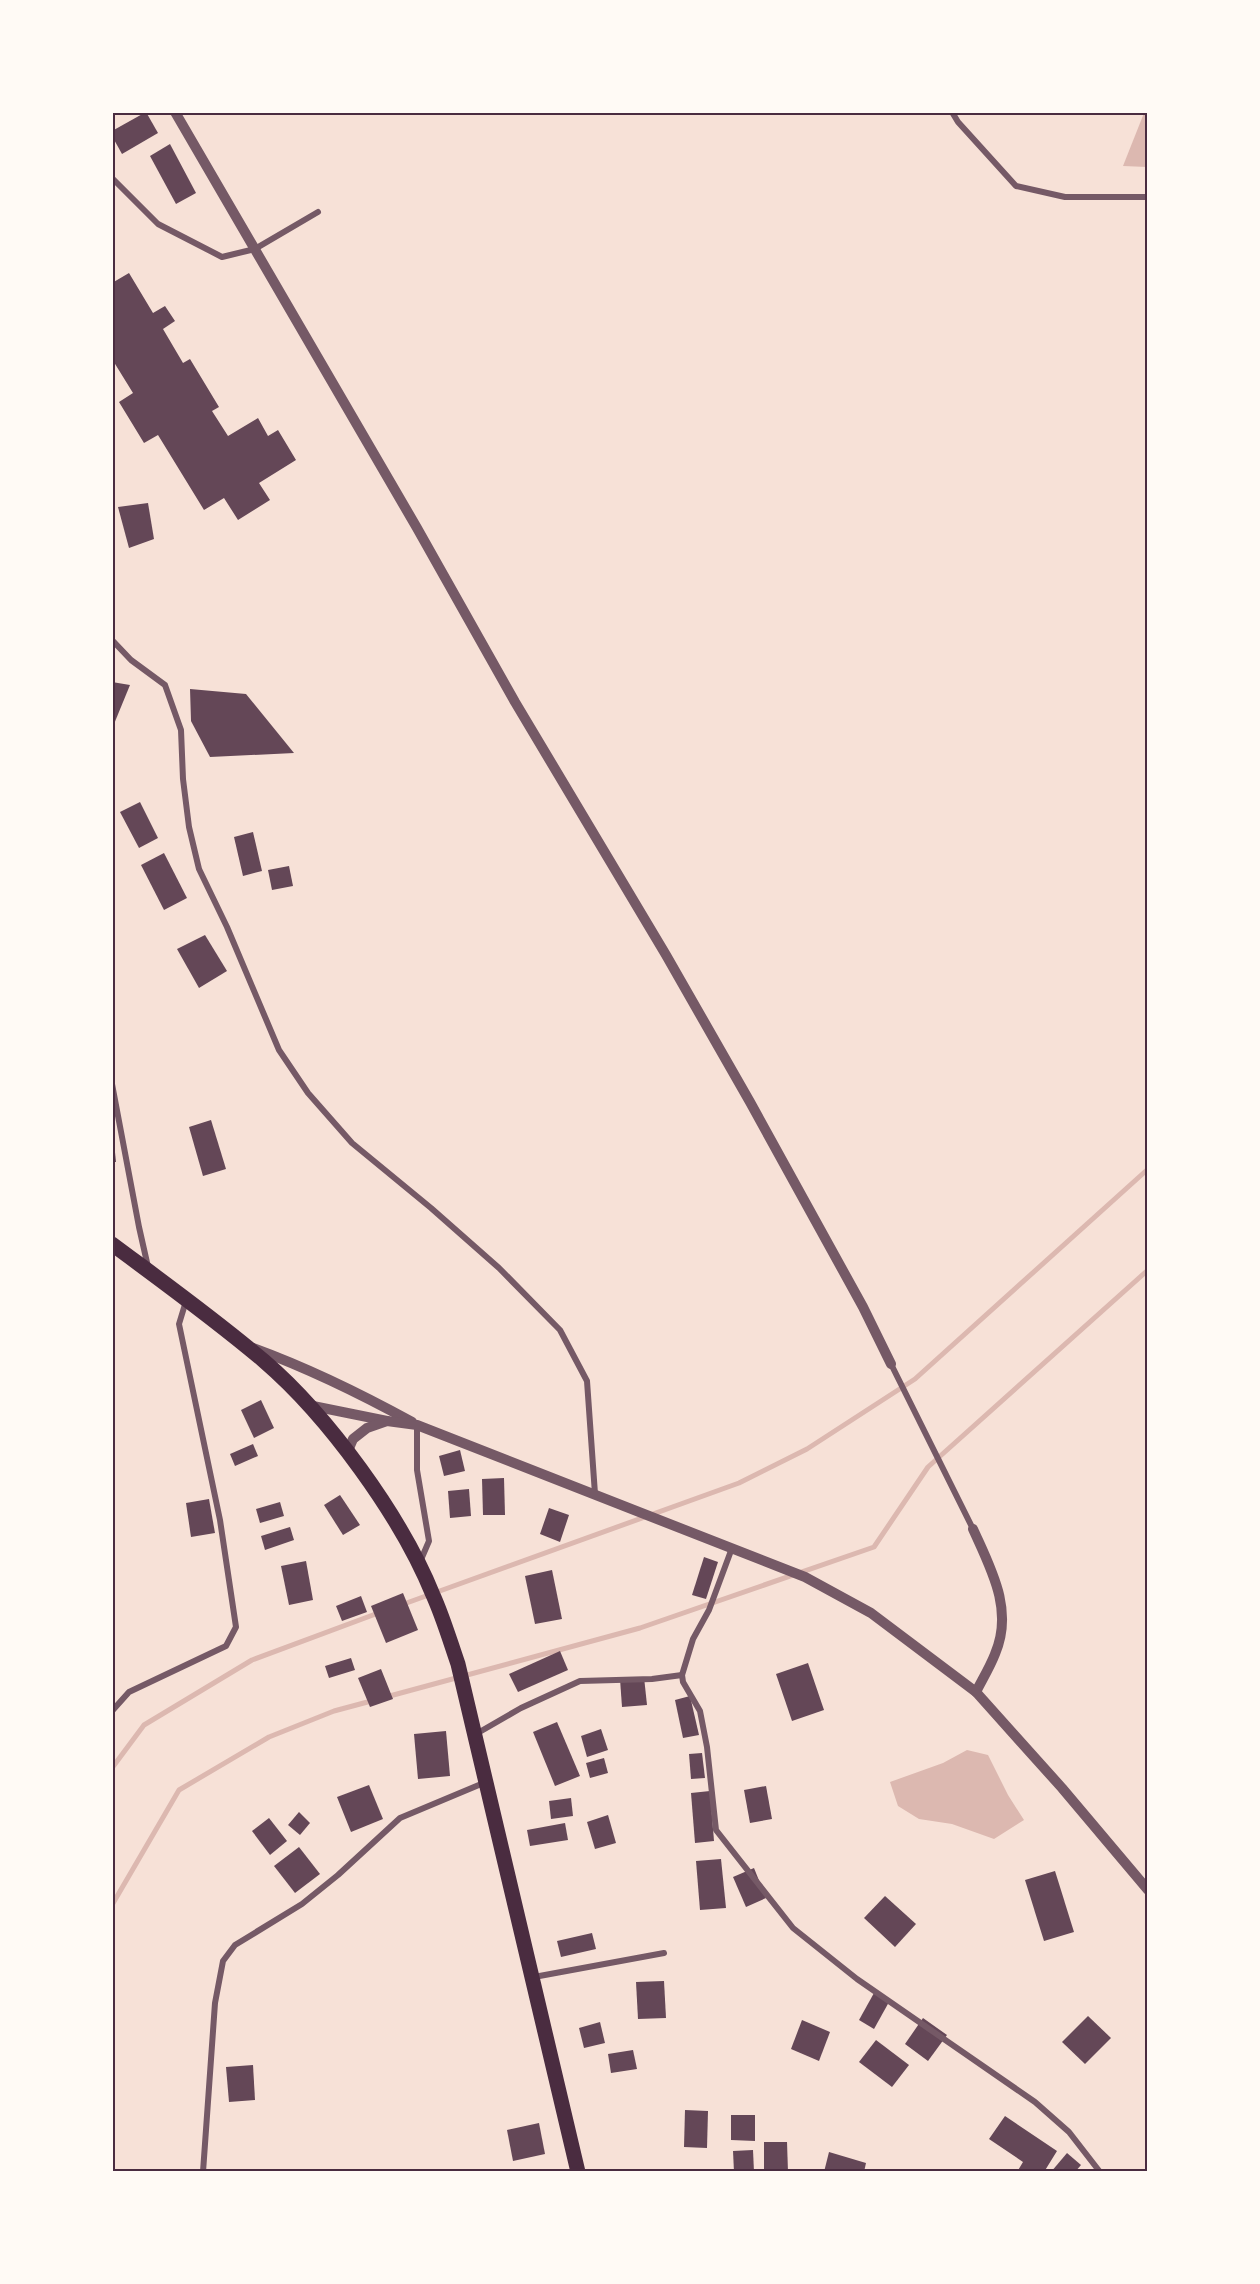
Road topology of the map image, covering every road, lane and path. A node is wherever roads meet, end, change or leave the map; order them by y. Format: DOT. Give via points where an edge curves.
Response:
graph roads {
  1 [pos="175,112"];
  2 [pos="954,112"];
  3 [pos="112,178"];
  4 [pos="1148,198"];
  5 [pos="318,212"];
  6 [pos="255,249"];
  7 [pos="112,640"];
  8 [pos="112,1084"];
  9 [pos="112,1244"];
  10 [pos="149,1271"];
  11 [pos="186,1301"];
  12 [pos="244,1345"];
  13 [pos="891,1364"];
  14 [pos="308,1405"];
  15 [pos="387,1421"];
  16 [pos="417,1425"];
  17 [pos="347,1453"];
  18 [pos="595,1494"];
  19 [pos="973,1529"];
  20 [pos="733,1547"];
  21 [pos="418,1565"];
  22 [pos="682,1675"];
  23 [pos="976,1692"];
  24 [pos="112,1711"];
  25 [pos="476,1734"];
  26 [pos="487,1781"];
  27 [pos="1148,1890"];
  28 [pos="664,1953"];
  29 [pos="533,1977"];
  30 [pos="203,2172"];
  31 [pos="578,2172"];
  32 [pos="1100,2172"];
  1 -- 6 [label="street"];
  2 -- 4 [label="street" via="958,122 1016,186 1065,197"];
  3 -- 6 [label="street" via="158,224 222,257"];
  5 -- 6 [label="street"];
  6 -- 13 [label="street" via="515,702 666,955"];
  7 -- 18 [label="street" via="165,685 181,730 189,827 199,868 279,1050 308,1093 352,1143 499,1268 560,1330 587,1381"];
  8 -- 10 [label="street"];
  9 -- 10 [label="main road"];
  10 -- 11 [label="main road"];
  11 -- 12 [label="main road"];
  11 -- 24 [label="street" via="179,1324 220,1520 236,1627 226,1646 129,1692"];
  12 -- 14 [label="main road"];
  12 -- 16 [label="street" via="288,1361"];
  13 -- 19 [label="street"];
  14 -- 15 [label="street"];
  14 -- 17 [label="main road"];
  15 -- 16 [label="street"];
  15 -- 17 [label="street" via="353,1438"];
  16 -- 18 [label="street"];
  16 -- 21 [label="street" via="417,1470 429,1541"];
  17 -- 21 [label="main road" via="404,1536"];
  18 -- 20 [label="street"];
  19 -- 23 [label="street" via="1002,1603 1002,1629 996,1653"];
  20 -- 22 [label="street" via="709,1610 693,1639"];
  20 -- 23 [label="street" via="805,1576 871,1612"];
  21 -- 25 [label="main road" via="433,1594 458,1664"];
  22 -- 25 [label="street" via="580,1681"];
  22 -- 32 [label="street" via="700,1712 716,1830 793,1928 856,1979 1035,2102 1069,2132"];
  23 -- 27 [label="street"];
  25 -- 26 [label="main road"];
  26 -- 29 [label="main road"];
  26 -- 30 [label="street" via="400,1818 302,1904 235,1945 222,1961 215,2003"];
  28 -- 29 [label="street"];
  29 -- 31 [label="main road"];
}
